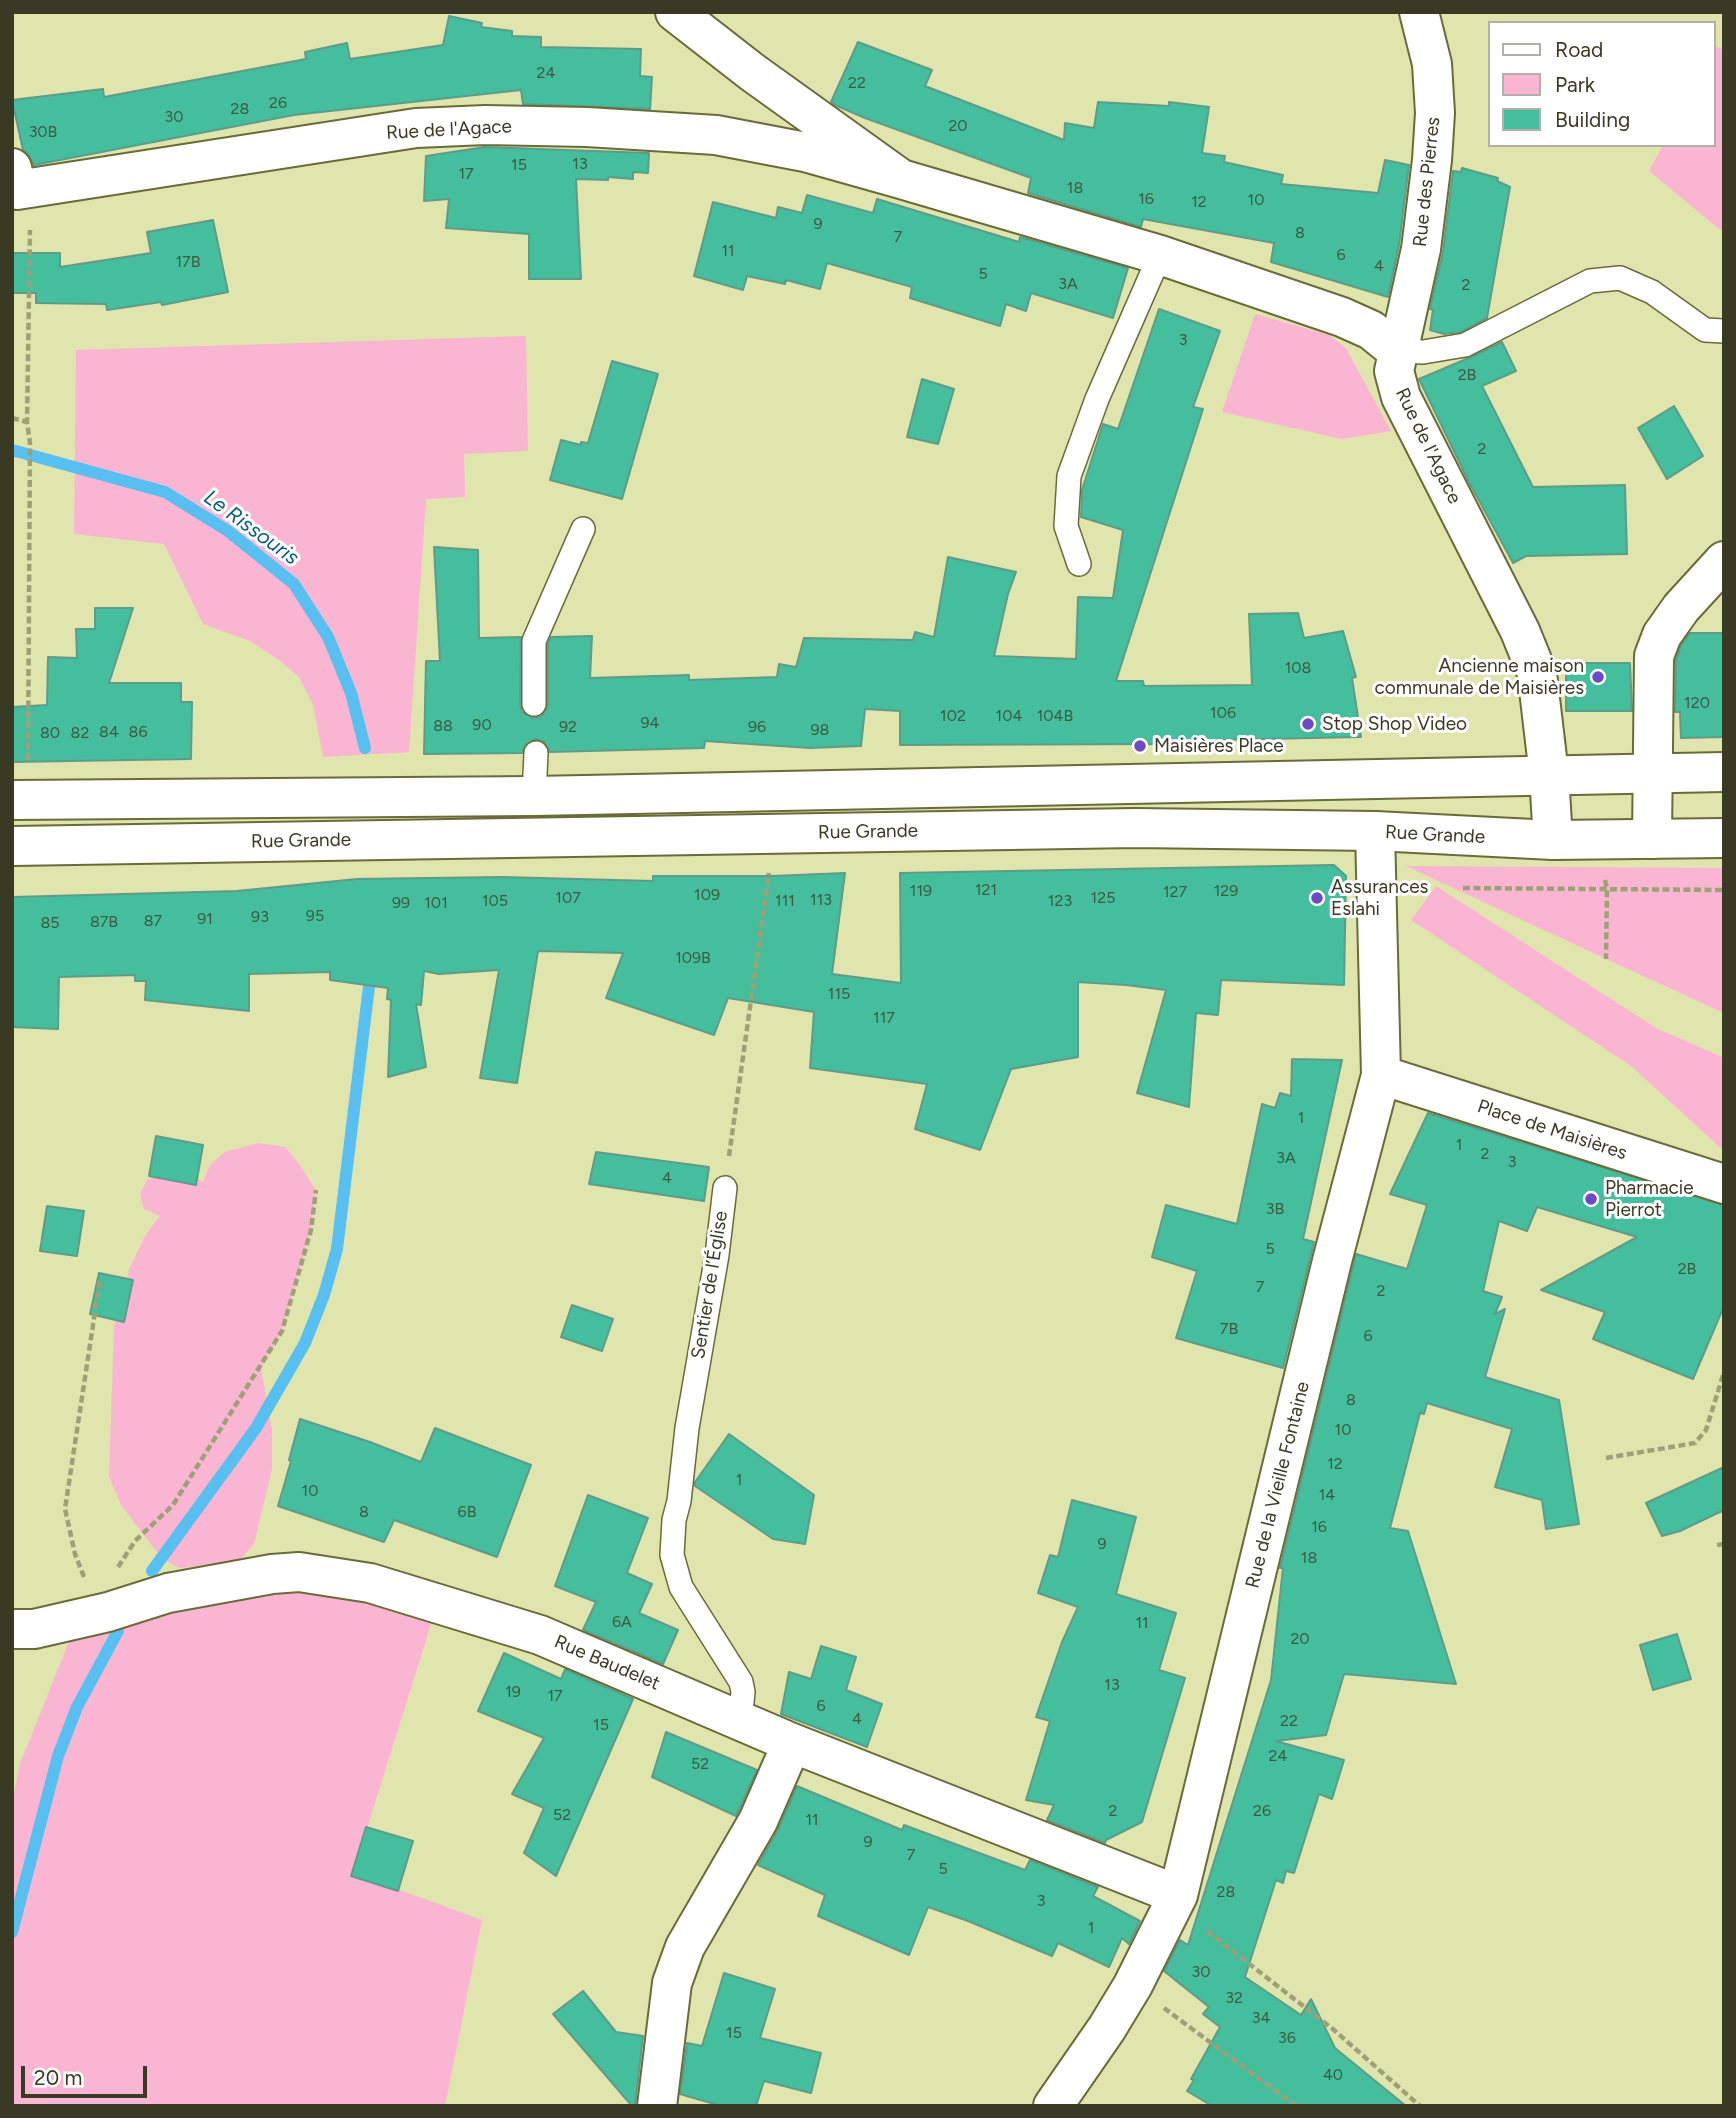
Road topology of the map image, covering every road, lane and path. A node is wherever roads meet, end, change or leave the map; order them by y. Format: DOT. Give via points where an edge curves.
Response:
graph roads {
  1 [pos="675,12"];
  2 [pos="1419,12"];
  3 [pos="15,179"];
  4 [pos="901,179"];
  5 [pos="1160,255"];
  6 [pos="1724,331"];
  7 [pos="1397,351"];
  8 [pos="12,418"];
  9 [pos="27,422"];
  10 [pos="583,529"];
  11 [pos="1724,561"];
  12 [pos="1079,564"];
  13 [pos="534,704"];
  14 [pos="536,753"];
  15 [pos="1724,772"];
  16 [pos="1653,774"];
  17 [pos="1549,775"];
  18 [pos="534,796"];
  19 [pos="20,799"];
  20 [pos="1375,831"];
  21 [pos="775,833"];
  22 [pos="1724,838"];
  23 [pos="1652,839"];
  24 [pos="1553,840"];
  25 [pos="12,846"];
  26 [pos="1604,876"];
  27 [pos="1463,888"];
  28 [pos="1607,889"];
  29 [pos="1724,890"];
  30 [pos="1606,959"];
  31 [pos="1381,1075"];
  32 [pos="1724,1184"];
  33 [pos="725,1188"];
  34 [pos="316,1190"];
  35 [pos="100,1279"];
  36 [pos="1724,1371"];
  37 [pos="1606,1458"];
  38 [pos="1724,1544"];
  39 [pos="1717,1545"];
  40 [pos="108,1612"];
  41 [pos="12,1629"];
  42 [pos="734,1718"];
  43 [pos="792,1743"];
  44 [pos="1178,1895"];
  45 [pos="1133,1985"];
  46 [pos="657,2106"];
  47 [pos="1053,2106"];
  48 [pos="1296,2106"];
  49 [pos="1420,2106"];
  1 -- 4 [label="street, Rue de l'Agace"];
  2 -- 7 [label="street, Rue des Pierres" via="1432,64 1432,160 1420,249"];
  3 -- 4 [label="street, Rue de l'Agace" via="416,128 485,125 716,135 804,152"];
  3 -- 9 [label="path" via="30,214"];
  4 -- 5 [label="street, Rue de l'Agace"];
  5 -- 7 [label="street, Rue de l'Agace" via="1342,317 1371,330"];
  5 -- 12 [label="lane" via="1069,476 1066,526"];
  6 -- 7 [label="lane" via="1705,330 1652,292 1620,278 1590,281 1465,345"];
  7 -- 17 [label="street, Rue de l'Agace" via="1394,371 1401,397 1537,673"];
  8 -- 9 [label="path"];
  9 -- 19 [label="path" via="30,467"];
  10 -- 13 [label="lane" via="534,641"];
  11 -- 16 [label="street" via="1675,617 1654,656"];
  14 -- 18 [label="lane"];
  15 -- 16 [label="street"];
  16 -- 17 [label="street"];
  16 -- 23 [label="street"];
  17 -- 18 [label="street"];
  17 -- 24 [label="street, Rue de l'Agace"];
  18 -- 19 [label="street"];
  20 -- 21 [label="street, Rue Grande" via="1135,828"];
  20 -- 24 [label="street, Rue Grande"];
  20 -- 31 [label="street, Rue de la Vieille Fontaine"];
  21 -- 25 [label="street, Rue Grande"];
  21 -- 33 [label="path, Sentier de l’Église"];
  22 -- 23 [label="street, Rue Grande"];
  23 -- 24 [label="street, Rue Grande"];
  26 -- 28 [label="path"];
  27 -- 28 [label="path"];
  28 -- 29 [label="path"];
  28 -- 30 [label="path"];
  31 -- 32 [label="street, Place de Maisières"];
  31 -- 44 [label="street, Rue de la Vieille Fontaine"];
  33 -- 42 [label="lane, Sentier de l’Église" via="672,1555 681,1587 741,1682 742,1702"];
  34 -- 40 [label="path" via="311,1230 282,1331 173,1505 122,1558"];
  35 -- 40 [label="path" via="65,1509 75,1554 89,1588"];
  36 -- 37 [label="path" via="1706,1430 1695,1443"];
  38 -- 39 [label="path"];
  40 -- 41 [label="street, Rue Baudelet" via="34,1629"];
  40 -- 42 [label="street, Rue Baudelet" via="168,1593 299,1572 370,1583 540,1635"];
  42 -- 43 [label="street, Rue Baudelet"];
  43 -- 44 [label="street, Rue Baudelet"];
  43 -- 46 [label="street" via="758,1821 680,1959 672,1983"];
  44 -- 45 [label="street, Rue de la Vieille Fontaine"];
  44 -- 49 [label="path" via="1198,1925 1334,2030"];
  45 -- 47 [label="street, Rue de la Vieille Fontaine"];
  45 -- 48 [label="path"];
}
